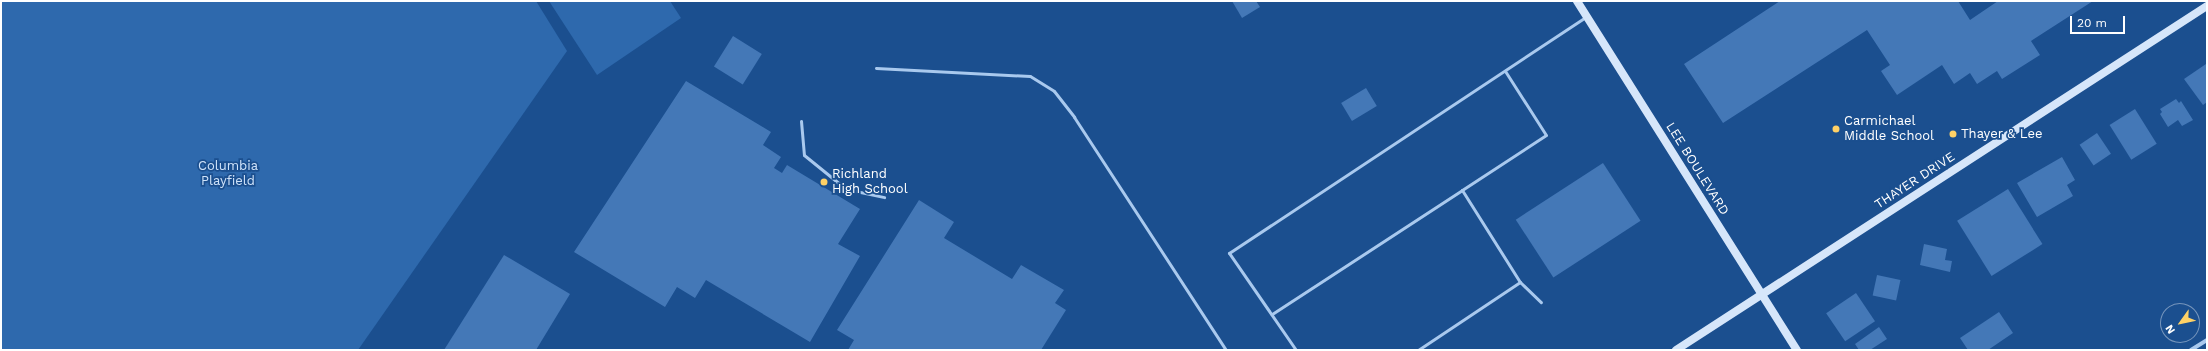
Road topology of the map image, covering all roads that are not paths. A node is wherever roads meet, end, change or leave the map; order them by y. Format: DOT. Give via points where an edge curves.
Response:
graph roads {
  1 [pos="1577,1"];
  2 [pos="2207,6"];
  3 [pos="1587,16"];
  4 [pos="876,68"];
  5 [pos="1505,71"];
  6 [pos="801,121"];
  7 [pos="1462,190"];
  8 [pos="884,197"];
  9 [pos="1520,282"];
  10 [pos="1762,294"];
  11 [pos="1541,302"];
  12 [pos="1272,314"];
  13 [pos="2207,340"];
  14 [pos="1226,350"];
  15 [pos="1296,350"];
  16 [pos="1418,350"];
  17 [pos="1676,350"];
  18 [pos="1798,350"];
  19 [pos="2191,350"];
  1 -- 3 [label="street, LEE BOULEVARD"];
  2 -- 10 [label="street, THAYER DRIVE"];
  3 -- 5 [label="lane"];
  3 -- 10 [label="street, LEE BOULEVARD"];
  4 -- 14 [label="lane" via="1030,76 1054,91 1074,117"];
  5 -- 7 [label="lane" via="1546,136"];
  5 -- 12 [label="lane" via="1229,253"];
  6 -- 8 [label="lane" via="804,155 846,189"];
  7 -- 9 [label="lane"];
  7 -- 12 [label="lane"];
  9 -- 11 [label="lane"];
  9 -- 16 [label="lane"];
  10 -- 17 [label="street, THAYER DRIVE"];
  10 -- 18 [label="street, LEE BOULEVARD"];
  12 -- 15 [label="lane"];
  13 -- 19 [label="street"];
}
